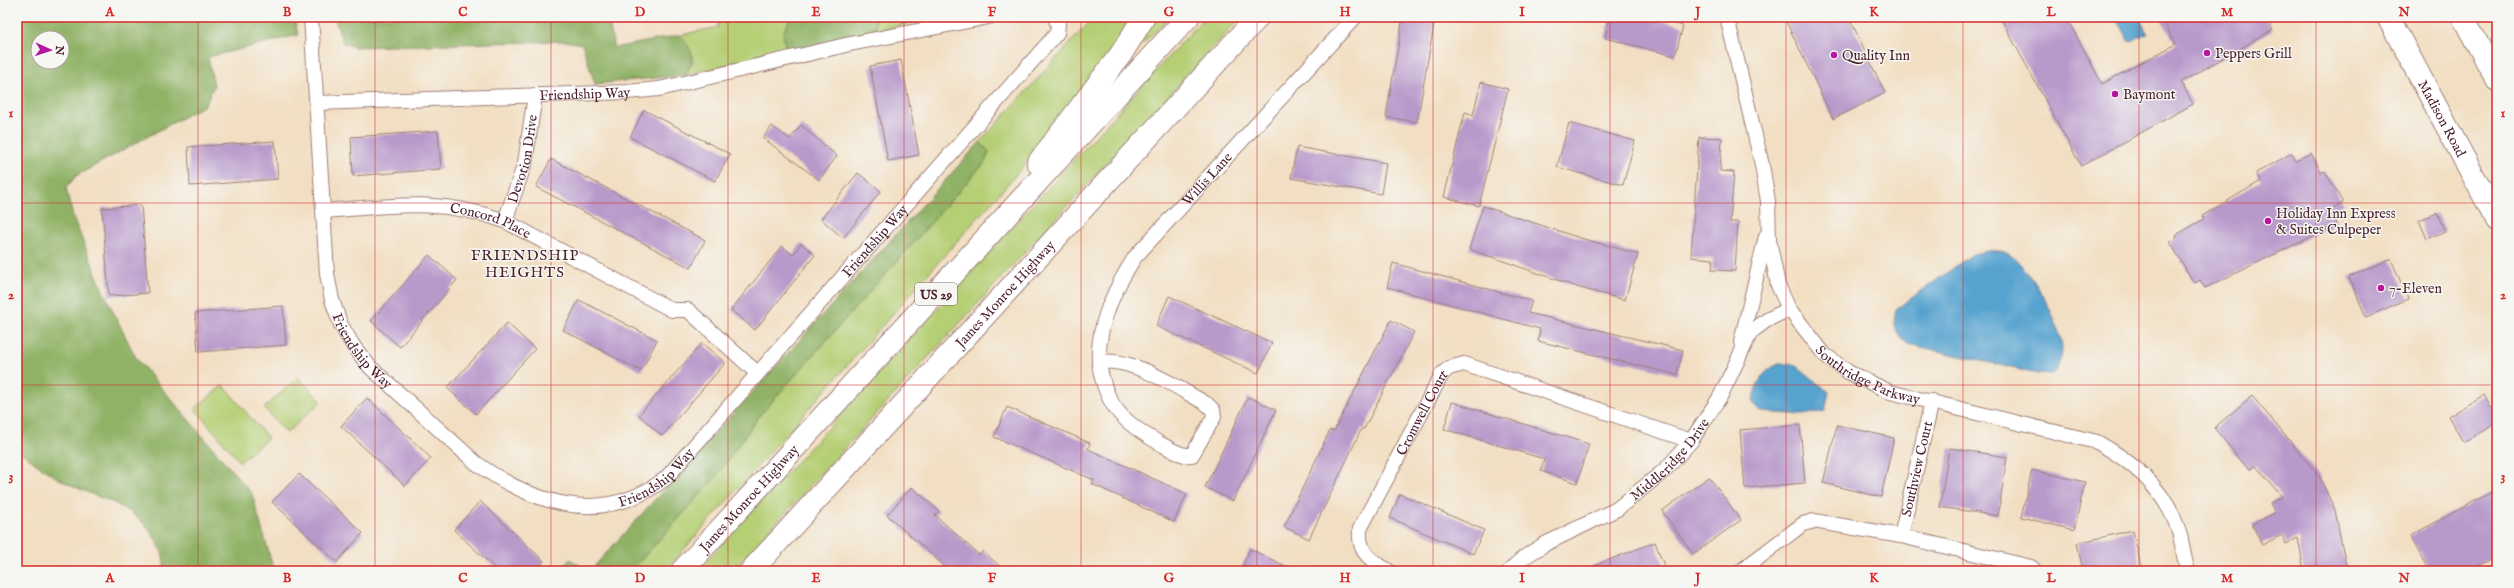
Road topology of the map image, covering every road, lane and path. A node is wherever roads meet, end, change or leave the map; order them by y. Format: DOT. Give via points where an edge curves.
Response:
graph roads {
  1 [pos="311,17"];
  2 [pos="989,17"];
  3 [pos="1055,17"];
  4 [pos="1144,17"];
  5 [pos="1188,17"];
  6 [pos="1258,17"];
  7 [pos="1355,17"];
  8 [pos="1727,17"];
  9 [pos="2388,17"];
  10 [pos="2463,17"];
  11 [pos="2497,80"];
  12 [pos="535,95"];
  13 [pos="317,103"];
  14 [pos="324,211"];
  15 [pos="2497,220"];
  16 [pos="505,221"];
  17 [pos="1769,222"];
  18 [pos="950,279"];
  19 [pos="1789,309"];
  20 [pos="1099,362"];
  21 [pos="1735,366"];
  22 [pos="757,373"];
  23 [pos="1932,401"];
  24 [pos="1691,441"];
  25 [pos="1901,536"];
  26 [pos="682,571"];
  27 [pos="751,571"];
  28 [pos="1388,571"];
  29 [pos="1509,571"];
  30 [pos="1741,571"];
  31 [pos="2036,571"];
  32 [pos="2188,571"];
  1 -- 13 [label="street, Friendship Way"];
  2 -- 12 [label="street, Friendship Way" via="850,44 659,89"];
  3 -- 22 [label="street, Friendship Way" via="1057,33"];
  4 -- 18 [label="main road" via="1121,54"];
  5 -- 18 [label="main road, James Monroe Highway / US 29"];
  6 -- 27 [label="main road, James Monroe Highway"];
  7 -- 20 [label="street, Willis Lane" via="1135,257 1109,304 1102,330"];
  8 -- 17 [label="street, Southridge Parkway" via="1762,165"];
  9 -- 15 [label="main road, Madison Road"];
  10 -- 11 [label="main road"];
  12 -- 13 [label="street, Friendship Way"];
  12 -- 16 [label="street, Devotion Drive" via="525,163"];
  13 -- 14 [label="street, Friendship Way"];
  14 -- 16 [label="street, Concord Place" via="422,204 479,211"];
  14 -- 22 [label="street, Friendship Way" via="327,274 332,300 341,324 354,347 370,367 476,463 523,490 559,502 582,506 605,506 630,501 666,478"];
  16 -- 22 [label="street, Concord Place" via="672,310 688,310"];
  17 -- 19 [label="street, Southridge Parkway" via="1772,264"];
  17 -- 21 [label="street"];
  18 -- 26 [label="main road, James Monroe Highway / US 29"];
  19 -- 21 [label="street, Middleridge Drive" via="1751,332"];
  19 -- 23 [label="street, Southridge Parkway" via="1825,355 1848,372 1890,392"];
  20 -- 20 [label="street, Willis Lane" via="1106,394 1124,420 1133,428 1169,448 1187,456 1192,455 1214,417 1213,410 1208,404 1135,365"];
  21 -- 24 [label="street, Middleridge Drive" via="1720,397"];
  23 -- 25 [label="street, Southview Court"];
  23 -- 32 [label="street, Southridge Parkway" via="2097,442 2119,453 2138,468 2160,492 2179,529"];
  24 -- 28 [label="street, Cromwell Court" via="1464,364 1449,368 1442,374 1360,529 1362,551 1369,560"];
  24 -- 29 [label="street, Middleridge Drive" via="1665,470 1617,510 1545,544"];
  25 -- 30 [label="street, Southview Court" via="1814,521 1803,524"];
  25 -- 31 [label="street, Southview Court" via="2031,567"];
}
